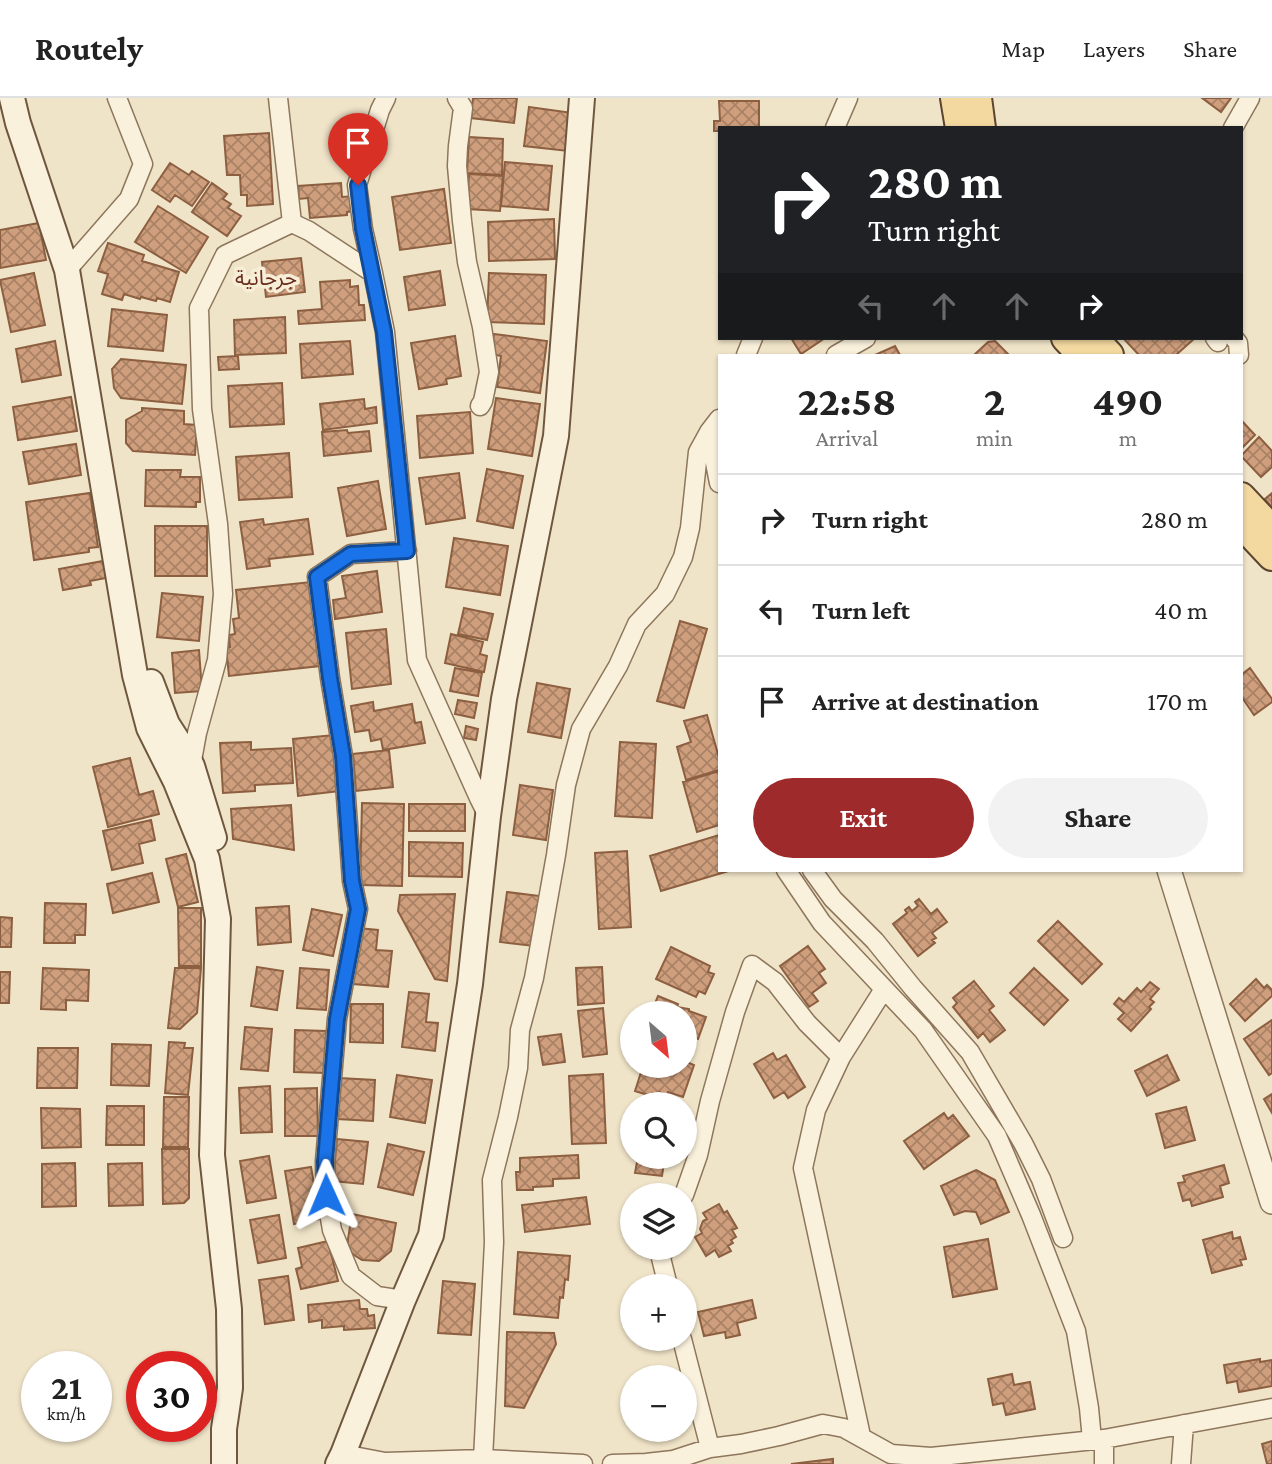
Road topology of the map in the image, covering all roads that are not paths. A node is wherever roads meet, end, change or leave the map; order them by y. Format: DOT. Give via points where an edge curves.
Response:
graph roads {
  1 [pos="12,98"];
  2 [pos="117,98"];
  3 [pos="278,98"];
  4 [pos="386,98"];
  5 [pos="457,98"];
  6 [pos="582,98"];
  7 [pos="848,98"];
  8 [pos="955,98"];
  9 [pos="977,98"];
  10 [pos="1250,98"];
  11 [pos="836,126"];
  12 [pos="960,126"];
  13 [pos="981,126"];
  14 [pos="1235,126"];
  15 [pos="292,223"];
  16 [pos="67,270"];
  17 [pos="373,273"];
  18 [pos="862,340"];
  19 [pos="1227,340"];
  20 [pos="1075,346"];
  21 [pos="838,354"];
  22 [pos="1105,354"];
  23 [pos="1239,354"];
  24 [pos="480,406"];
  25 [pos="714,425"];
  26 [pos="718,472"];
  27 [pos="1243,499"];
  28 [pos="1243,525"];
  29 [pos="1272,530"];
  30 [pos="407,551"];
  31 [pos="1272,556"];
  32 [pos="179,743"];
  33 [pos="488,816"];
  34 [pos="787,872"];
  35 [pos="813,872"];
  36 [pos="1170,872"];
  37 [pos="884,989"];
  38 [pos="841,1057"];
  39 [pos="688,1183"];
  40 [pos="1271,1191"];
  41 [pos="1063,1238"];
  42 [pos="403,1300"];
  43 [pos="684,1351"];
  44 [pos="1272,1408"];
  45 [pos="1184,1424"];
  46 [pos="861,1436"];
  47 [pos="1098,1439"];
  48 [pos="709,1448"];
  49 [pos="483,1458"];
  50 [pos="340,1459"];
  51 [pos="224,1464"];
  52 [pos="583,1464"];
  53 [pos="612,1464"];
  54 [pos="1104,1464"];
  55 [pos="1181,1464"];
  1 -- 16 [label="main road"];
  2 -- 16 [label="street" via="143,164 129,199"];
  3 -- 15 [label="street"];
  4 -- 17 [label="street" via="358,185"];
  5 -- 24 [label="street" via="463,108 457,166 467,262 489,372"];
  6 -- 33 [label="main road" via="556,436 504,699"];
  7 -- 11 [label="street"];
  8 -- 12 [label="main road"];
  9 -- 13 [label="main road"];
  10 -- 14 [label="street"];
  15 -- 17 [label="street"];
  15 -- 32 [label="street" via="225,255 199,308 202,409 223,594 217,660"];
  16 -- 32 [label="main road" via="119,586 147,673"];
  17 -- 30 [label="street" via="384,332"];
  18 -- 21 [label="street"];
  19 -- 23 [label="street" via="1238,343"];
  20 -- 22 [label="main road"];
  25 -- 26 [label="street"];
  25 -- 49 [label="street" via="698,453 683,557 665,594 637,624 581,729 566,785 534,978 520,1030 518,1068 492,1180 494,1241"];
  27 -- 29 [label="main road"];
  28 -- 31 [label="main road"];
  30 -- 33 [label="street" via="417,660"];
  30 -- 42 [label="street" via="351,554 317,577 343,756 358,909 337,1019 326,1195 332,1230 351,1276 377,1296"];
  32 -- 51 [label="main road" via="186,751 184,774 219,854 231,914 232,952 215,1077 212,1155 229,1309 230,1388"];
  33 -- 42 [label="main road" via="470,984 431,1234"];
  34 -- 37 [label="street" via="822,923"];
  35 -- 41 [label="street" via="970,1052 1023,1143"];
  36 -- 40 [label="street"];
  37 -- 38 [label="street"];
  37 -- 47 [label="street" via="923,1030 997,1136 1076,1331"];
  38 -- 39 [label="street" via="775,982 752,965"];
  38 -- 46 [label="street" via="816,1110 803,1168"];
  42 -- 50 [label="main road"];
  43 -- 48 [label="street"];
  44 -- 45 [label="street"];
  45 -- 47 [label="street"];
  45 -- 55 [label="street"];
  46 -- 47 [label="street" via="891,1454 931,1457"];
  46 -- 48 [label="street" via="823,1424"];
  47 -- 54 [label="street"];
  48 -- 53 [label="street" via="673,1460"];
  49 -- 50 [label="street"];
  49 -- 52 [label="street"];
}
